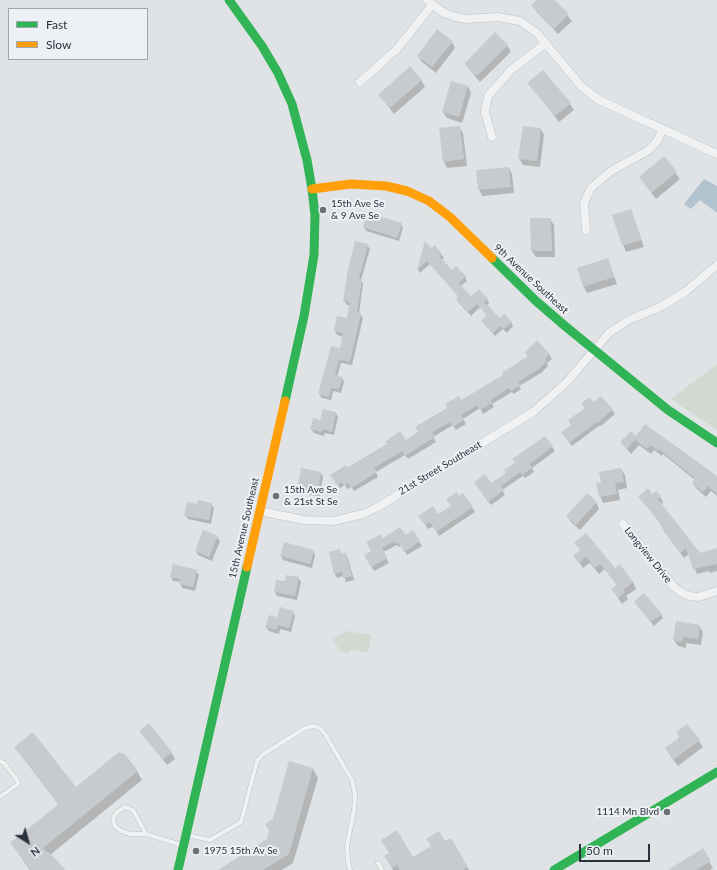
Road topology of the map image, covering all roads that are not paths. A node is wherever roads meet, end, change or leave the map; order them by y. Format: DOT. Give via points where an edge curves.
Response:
graph roads {
  1 [pos="229,0"];
  2 [pos="430,2"];
  3 [pos="546,43"];
  4 [pos="360,82"];
  5 [pos="663,129"];
  6 [pos="492,137"];
  7 [pos="717,154"];
  8 [pos="312,189"];
  9 [pos="586,230"];
  10 [pos="717,265"];
  11 [pos="594,350"];
  12 [pos="717,443"];
  13 [pos="259,511"];
  14 [pos="623,524"];
  15 [pos="717,591"];
  16 [pos="0,761"];
  17 [pos="717,772"];
  18 [pos="0,797"];
  19 [pos="146,834"];
  20 [pos="185,835"];
  21 [pos="183,845"];
  22 [pos="378,863"];
  23 [pos="178,870"];
  24 [pos="350,870"];
  25 [pos="382,870"];
  26 [pos="554,870"];
  1 -- 8 [label="main road, 15th Avenue Southeast" via="262,46 292,104"];
  2 -- 3 [label="street" via="444,13 456,17 498,17 520,21"];
  2 -- 4 [label="street" via="397,48"];
  3 -- 5 [label="street" via="589,94"];
  3 -- 6 [label="street" via="511,70 488,96 485,112"];
  5 -- 7 [label="street"];
  5 -- 9 [label="street" via="649,150 611,171 591,188 584,203"];
  8 -- 11 [label="main road, 9th Avenue Southeast" via="351,184 386,186 407,190 429,201 450,217 536,301"];
  8 -- 13 [label="main road, 15th Avenue Southeast" via="315,235 310,287"];
  10 -- 11 [label="street, 21st Street Southeast" via="673,300 620,325"];
  11 -- 12 [label="main road, 9th Avenue Southeast" via="668,410"];
  11 -- 13 [label="street, 21st Street Southeast" via="556,393 533,412 363,514 319,522"];
  13 -- 20 [label="main road, 15th Avenue Southeast"];
  14 -- 15 [label="street, Longview Drive" via="674,587 681,592 698,597"];
  16 -- 18 [label="lane" via="18,784"];
  17 -- 26 [label="main road"];
  19 -- 19 [label="lane" via="133,810 125,807 113,818 115,826 121,831"];
  19 -- 21 [label="lane"];
  20 -- 21 [label="main road, 15th Avenue Southeast"];
  20 -- 24 [label="lane" via="210,840 241,822 257,760 304,728 313,726 320,728 325,734 352,780 355,802 347,846"];
  21 -- 23 [label="main road, 15th Avenue Southeast"];
  22 -- 25 [label="lane"];
}
